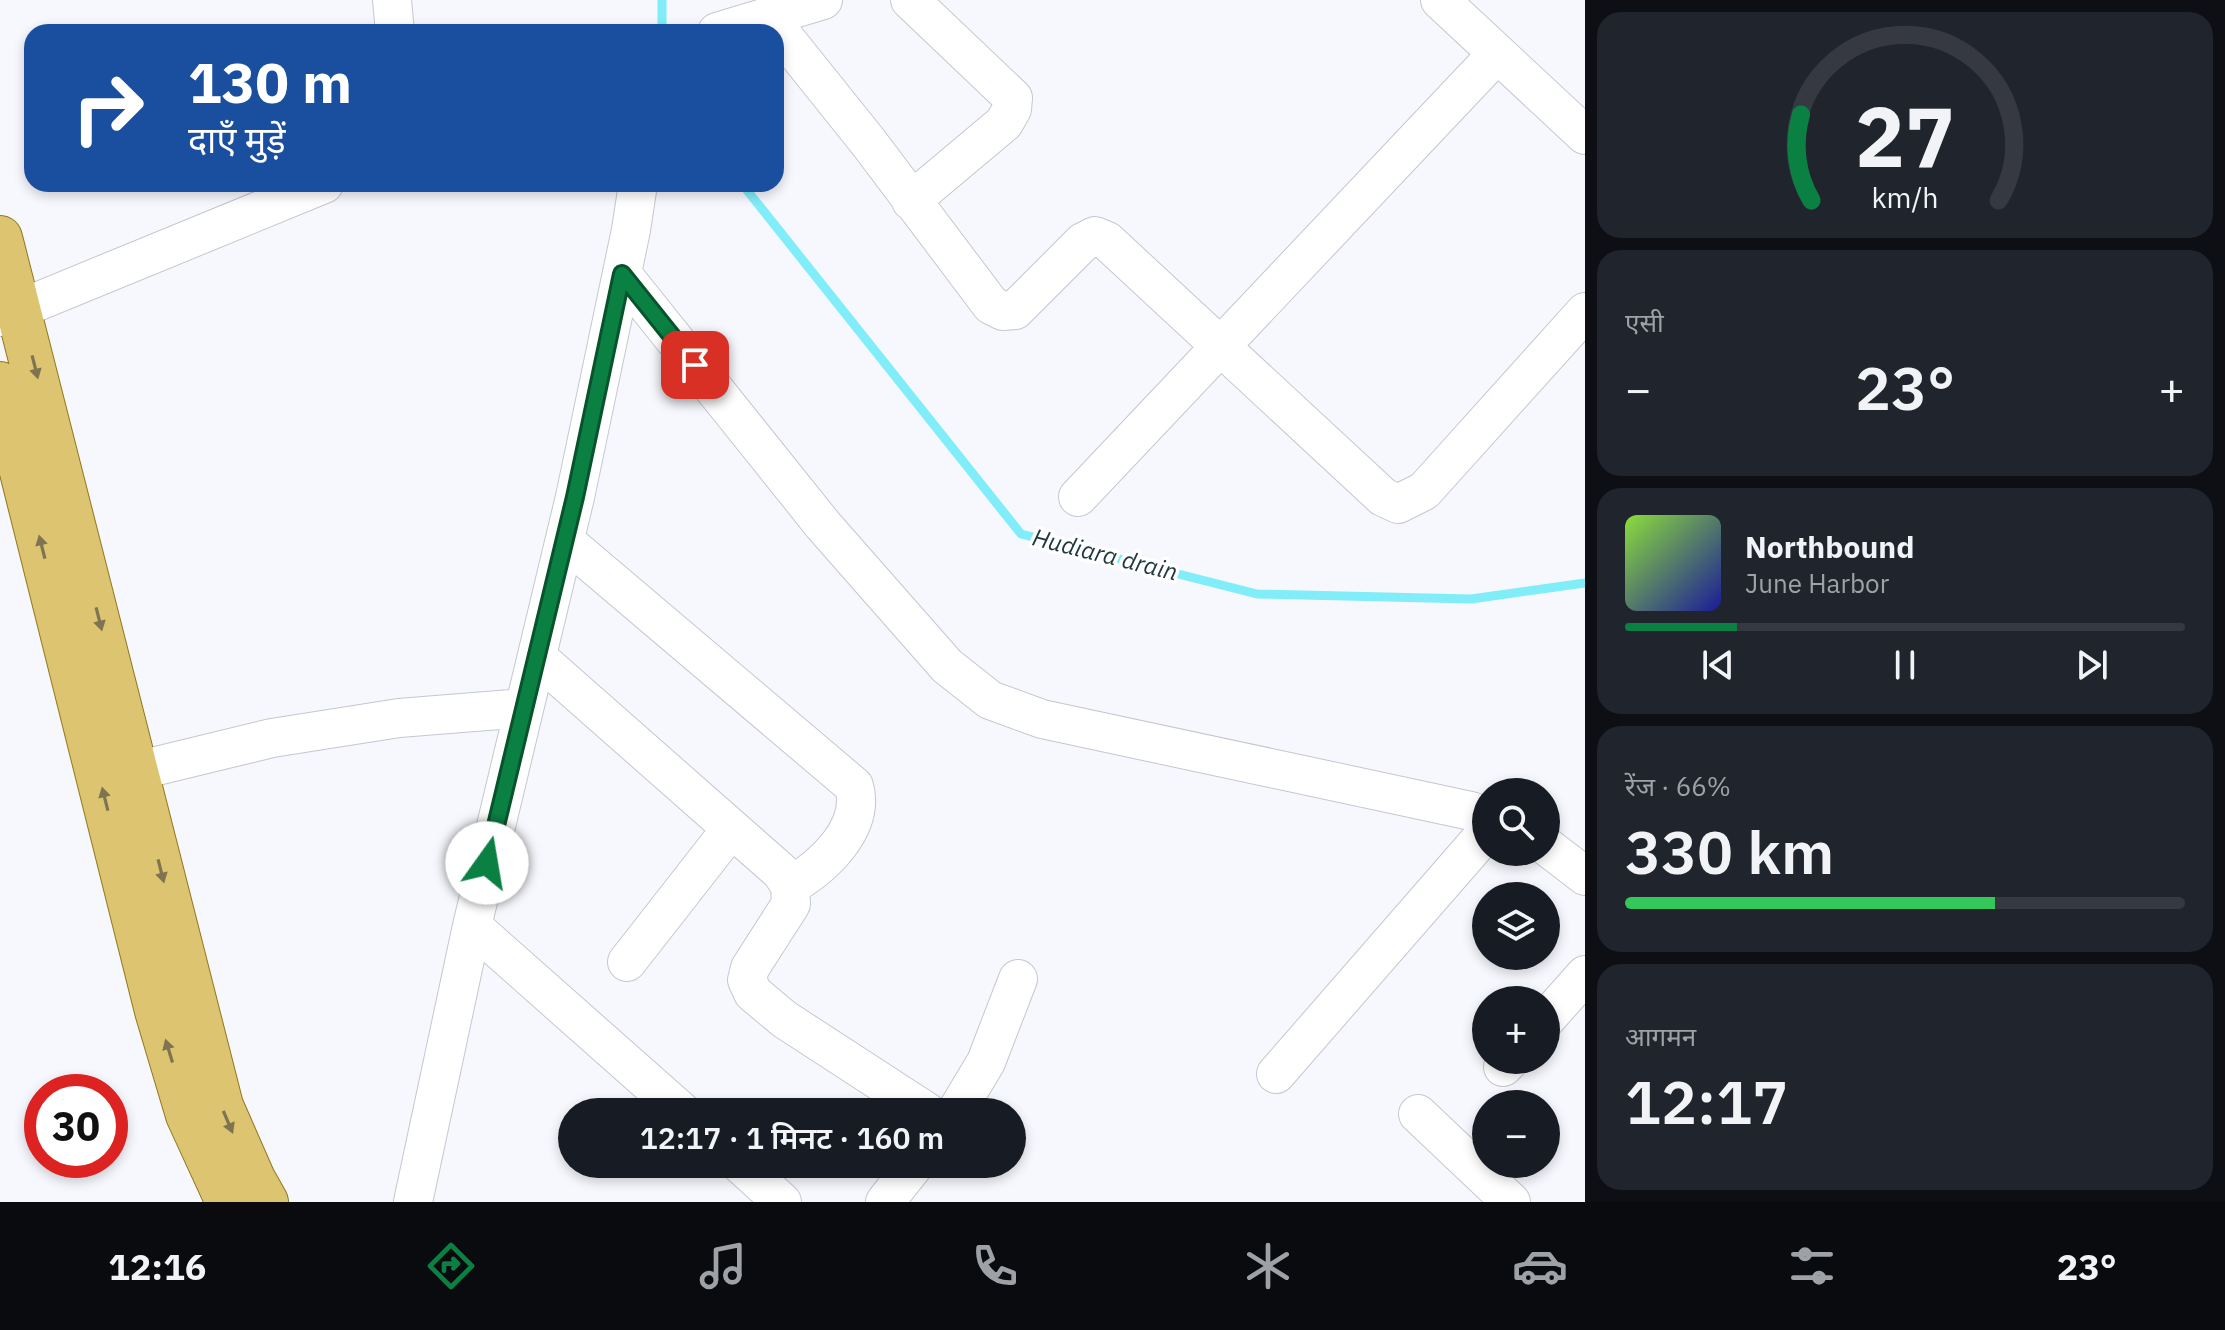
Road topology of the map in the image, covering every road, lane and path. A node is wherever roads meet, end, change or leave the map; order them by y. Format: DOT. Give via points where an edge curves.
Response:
graph roads {
  1 [pos="392,0"];
  2 [pos="823,0"];
  3 [pos="910,0"];
  4 [pos="1440,0"];
  5 [pos="768,17"];
  6 [pos="394,24"];
  7 [pos="744,24"];
  8 [pos="773,24"];
  9 [pos="784,38"];
  10 [pos="1496,55"];
  11 [pos="1585,135"];
  12 [pos="304,192"];
  13 [pos="637,192"];
  14 [pos="911,201"];
  15 [pos="0,238"];
  16 [pos="622,274"];
  17 [pos="10,312"];
  18 [pos="1585,312"];
  19 [pos="1219,346"];
  20 [pos="0,384"];
  21 [pos="1078,497"];
  22 [pos="565,541"];
  23 [pos="537,657"];
  24 [pos="524,708"];
  25 [pos="136,771"];
  26 [pos="1472,811"];
  27 [pos="731,829"];
  28 [pos="1472,849"];
  29 [pos="1560,857"];
  30 [pos="1585,876"];
  31 [pos="790,886"];
  32 [pos="472,926"];
  33 [pos="627,962"];
  34 [pos="1585,975"];
  35 [pos="1018,979"];
  36 [pos="1560,1003"];
  37 [pos="1276,1074"];
  38 [pos="666,1098"];
  39 [pos="905,1098"];
  40 [pos="964,1098"];
  41 [pos="1418,1114"];
  42 [pos="755,1178"];
  43 [pos="904,1178"];
  44 [pos="256,1202"];
  45 [pos="413,1202"];
  46 [pos="782,1202"];
  47 [pos="885,1202"];
  48 [pos="1511,1202"];
  1 -- 6 [label="street"];
  2 -- 5 [label="street"];
  3 -- 14 [label="street" via="1013,98 1004,123"];
  4 -- 10 [label="street"];
  5 -- 7 [label="street"];
  5 -- 8 [label="street"];
  9 -- 14 [label="street"];
  10 -- 11 [label="street"];
  10 -- 19 [label="street"];
  12 -- 17 [label="street"];
  13 -- 16 [label="street"];
  14 -- 19 [label="street" via="991,305 1003,311 1015,310 1095,236 1107,241"];
  15 -- 17 [label="main road"];
  16 -- 22 [label="street"];
  16 -- 26 [label="street" via="823,525 947,666 990,700 1071,726"];
  17 -- 25 [label="main road, one-way"];
  18 -- 19 [label="street" via="1424,491 1398,504 1383,497"];
  19 -- 21 [label="street"];
  44 -- 20 [label="main road, one-way" via="188,1115 157,1011"];
  22 -- 23 [label="street"];
  22 -- 31 [label="street" via="854,786 855,815 843,839 811,874"];
  23 -- 24 [label="street"];
  23 -- 27 [label="street"];
  24 -- 25 [label="street" via="399,718 286,736"];
  24 -- 32 [label="street"];
  25 -- 44 [label="main road, one-way" via="221,1106"];
  27 -- 31 [label="street"];
  27 -- 33 [label="street"];
  28 -- 37 [label="street"];
  29 -- 30 [label="street"];
  31 -- 39 [label="street" via="791,904 750,968 747,980 753,993"];
  32 -- 38 [label="street"];
  32 -- 45 [label="street"];
  34 -- 36 [label="street"];
  35 -- 40 [label="street" via="986,1062"];
  41 -- 48 [label="street"];
  42 -- 46 [label="street"];
  43 -- 47 [label="street"];
}
